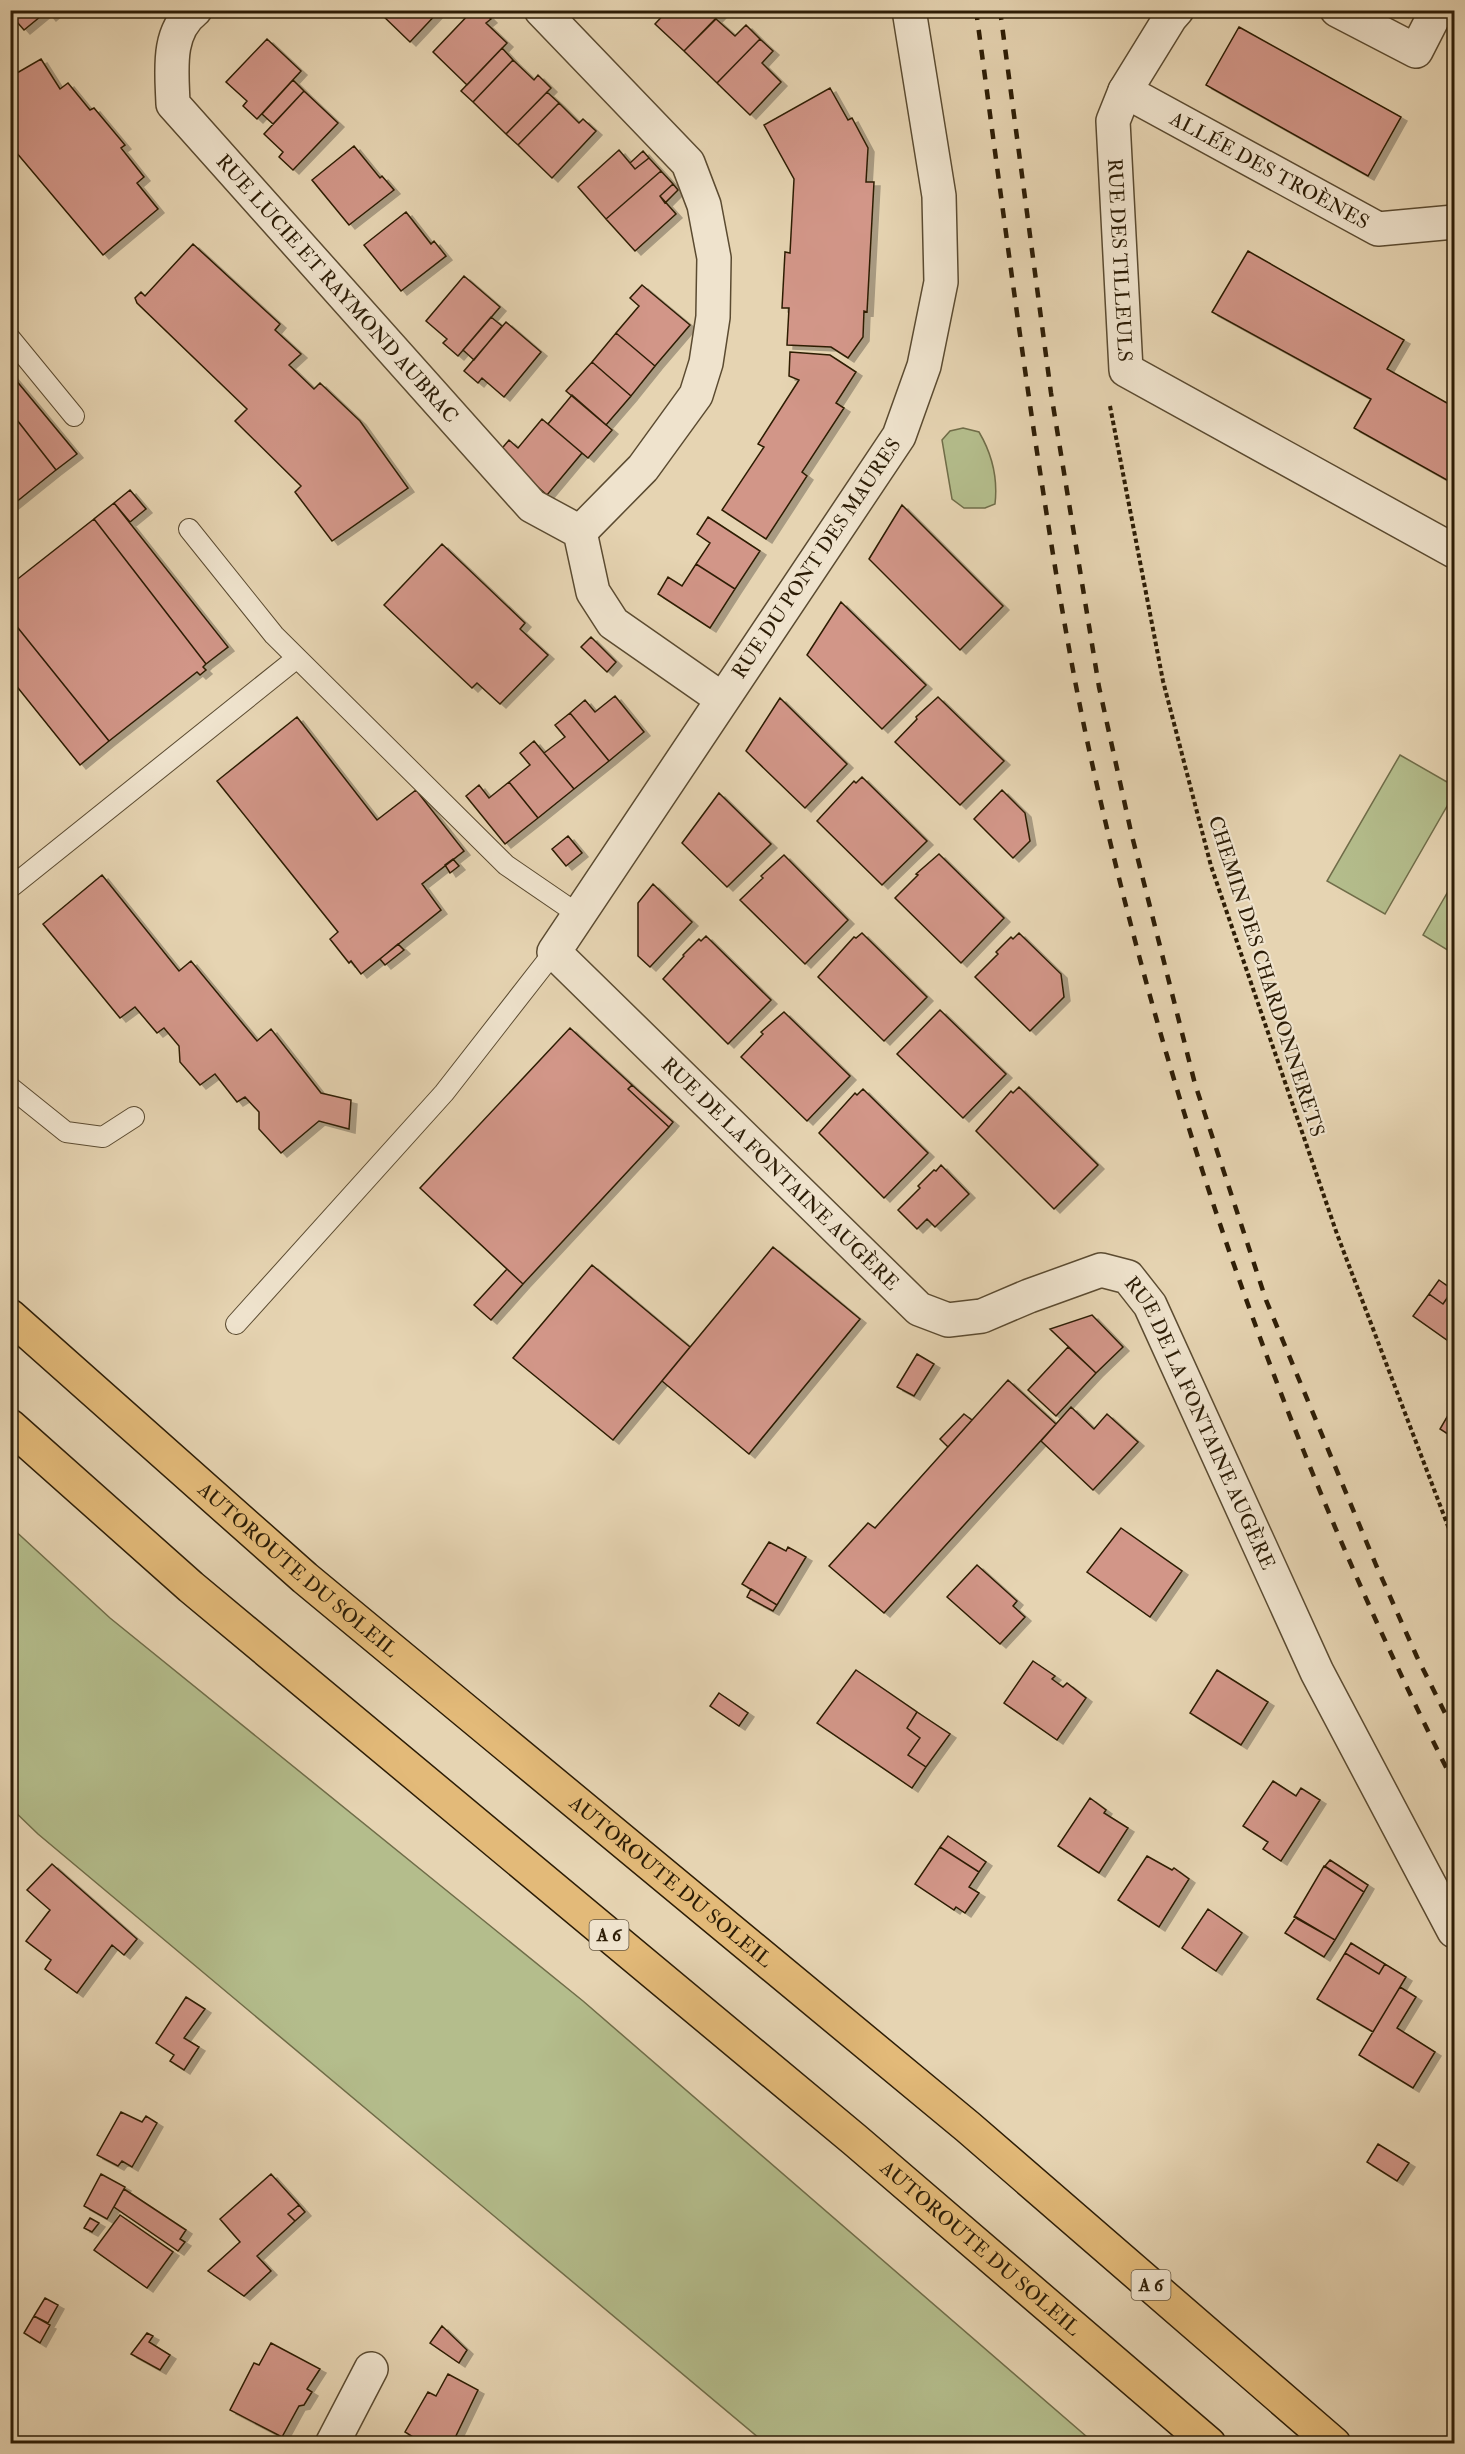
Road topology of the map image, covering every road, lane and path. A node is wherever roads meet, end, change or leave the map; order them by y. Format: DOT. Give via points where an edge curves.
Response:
graph roads {
  1 [pos="195,10"];
  2 [pos="541,10"];
  3 [pos="909,10"];
  4 [pos="1177,10"];
  5 [pos="1337,10"];
  6 [pos="1437,10"];
  7 [pos="1125,91"];
  8 [pos="1455,222"];
  9 [pos="10,338"];
  10 [pos="1126,370"];
  11 [pos="74,417"];
  12 [pos="189,529"];
  13 [pos="580,532"];
  14 [pos="1455,551"];
  15 [pos="297,658"];
  16 [pos="722,699"];
  17 [pos="10,888"];
  18 [pos="579,915"];
  19 [pos="554,952"];
  20 [pos="10,1087"];
  21 [pos="134,1117"];
  22 [pos="10,1316"];
  23 [pos="236,1324"];
  24 [pos="10,1426"];
  25 [pos="1455,1542"];
  26 [pos="1455,1931"];
  27 [pos="371,2370"];
  28 [pos="332,2444"];
  29 [pos="1209,2444"];
  30 [pos="1334,2444"];
  1 -- 13 [label="street, RUE LUCIE ET RAYMOND AUBRAC" via="176,33 171,60 173,104 532,506"];
  2 -- 13 [label="street" via="688,163 704,205 714,258 714,317 696,395 643,468"];
  3 -- 16 [label="street, RUE DU PONT DES MAURES" via="939,196 941,282 924,366 899,436"];
  4 -- 7 [label="street, RUE DES TILLEULS"];
  5 -- 6 [label="street" via="1416,51"];
  7 -- 8 [label="street, ALLÉE DES TROÈNES" via="1378,229"];
  7 -- 10 [label="street, RUE DES TILLEULS" via="1113,121"];
  9 -- 11 [label="lane"];
  10 -- 14 [label="street, RUE DES TILLEULS"];
  10 -- 25 [label="path, CHEMIN DES CHARDONNERETS" via="1110,402 1163,681 1211,866 1337,1234"];
  12 -- 15 [label="lane"];
  13 -- 16 [label="street" via="593,592 613,622"];
  15 -- 17 [label="lane"];
  15 -- 18 [label="lane" via="506,866"];
  16 -- 18 [label="street, RUE DU PONT DES MAURES"];
  18 -- 19 [label="street, RUE DU PONT DES MAURES"];
  19 -- 23 [label="lane" via="444,1093"];
  19 -- 26 [label="street, RUE DE LA FONTAINE AUGÈRE" via="919,1309 948,1320 982,1316 1101,1270 1128,1277 1150,1305 1317,1672"];
  20 -- 21 [label="lane" via="66,1132 103,1137"];
  22 -- 30 [label="highway, AUTOROUTE DU SOLEIL / A 6" via="305,1578 968,2127"];
  24 -- 29 [label="highway, AUTOROUTE DU SOLEIL / A 6" via="191,1587 855,2140"];
  27 -- 28 [label="street"];
}
